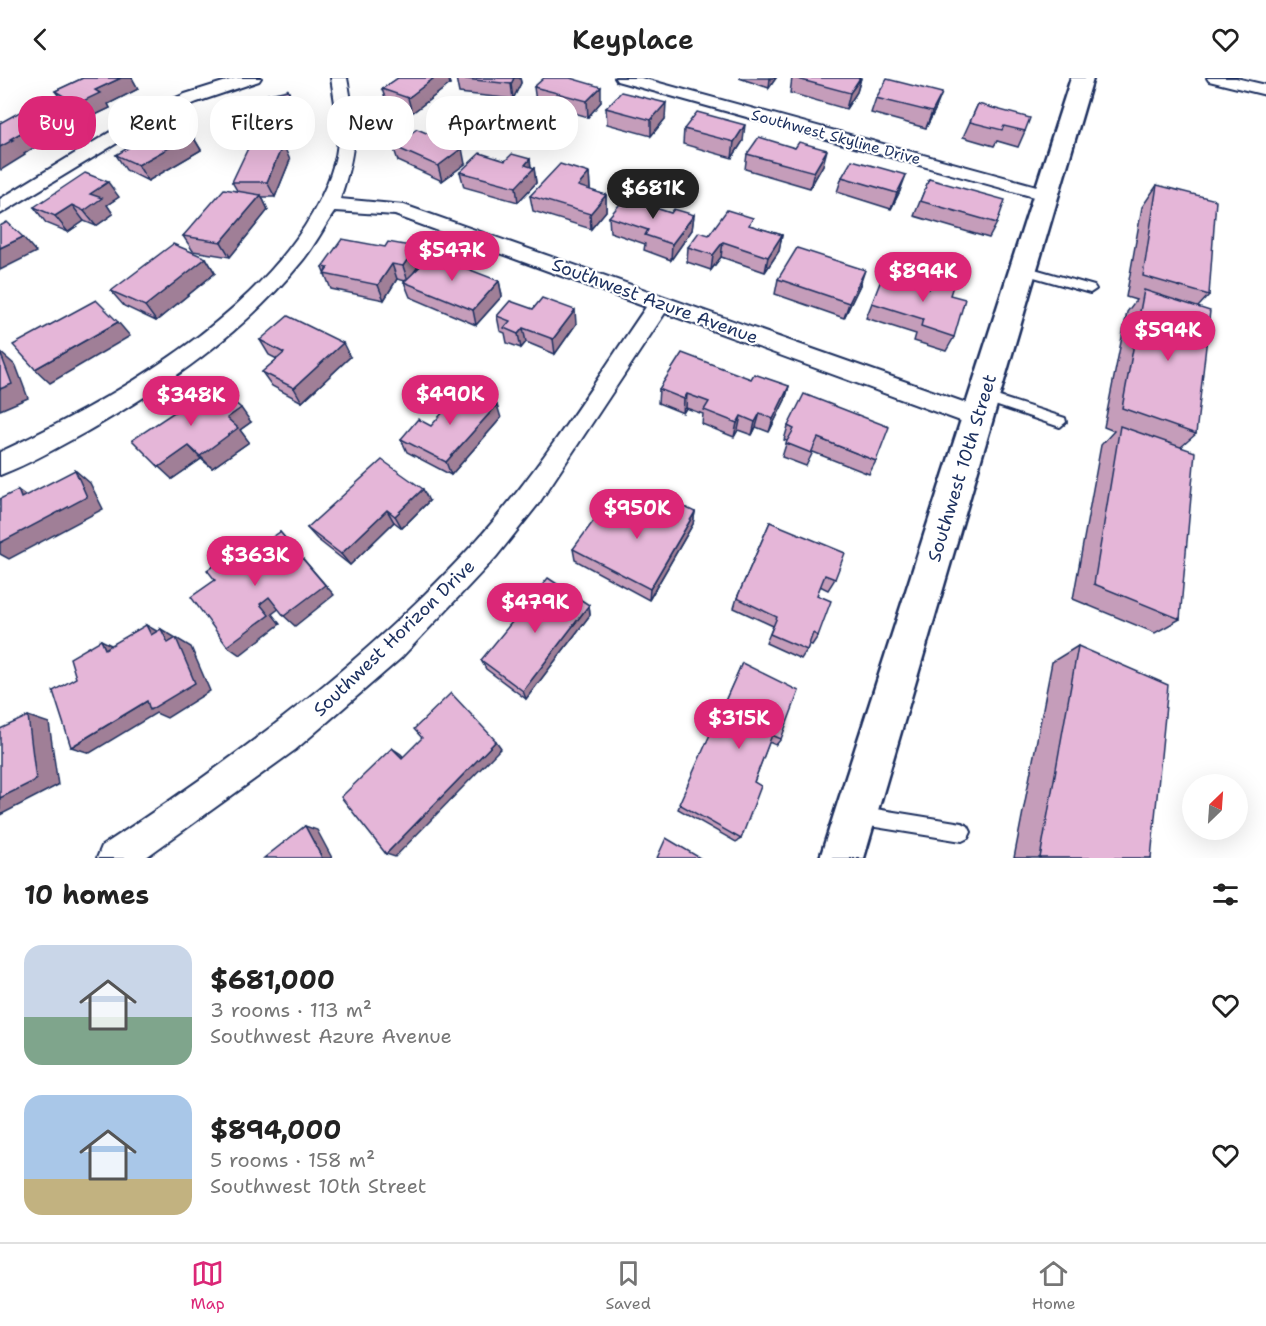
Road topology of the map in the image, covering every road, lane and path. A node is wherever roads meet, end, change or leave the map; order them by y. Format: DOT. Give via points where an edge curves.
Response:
graph roads {
  1 [pos="253,78"];
  2 [pos="339,78"];
  3 [pos="623,78"];
  4 [pos="1082,78"];
  5 [pos="1215,78"];
  6 [pos="1266,90"];
  7 [pos="1048,195"];
  8 [pos="328,204"];
  9 [pos="0,208"];
  10 [pos="1024,270"];
  11 [pos="1089,289"];
  12 [pos="660,303"];
  13 [pos="980,407"];
  14 [pos="1060,422"];
  15 [pos="0,464"];
  16 [pos="855,814"];
  17 [pos="962,832"];
  18 [pos="114,858"];
  19 [pos="842,858"];
  1 -- 9 [label="street" via="149,116"];
  2 -- 8 [label="street" via="346,114 344,159"];
  3 -- 7 [label="street, Southwest Skyline Drive"];
  4 -- 7 [label="street, Southwest 10th Street"];
  5 -- 6 [label="street"];
  7 -- 10 [label="street, Southwest 10th Street"];
  8 -- 12 [label="street, Southwest Azure Avenue" via="397,209"];
  8 -- 15 [label="street" via="302,248 223,328 166,371 99,413"];
  10 -- 11 [label="lane"];
  10 -- 13 [label="street, Southwest 10th Street"];
  12 -- 13 [label="street, Southwest Azure Avenue"];
  12 -- 18 [label="street, Southwest Horizon Drive" via="530,495 469,568 307,721 183,814"];
  13 -- 14 [label="lane"];
  13 -- 16 [label="street, Southwest 10th Street"];
  16 -- 17 [label="lane"];
  16 -- 19 [label="street, Southwest 10th Street"];
}
